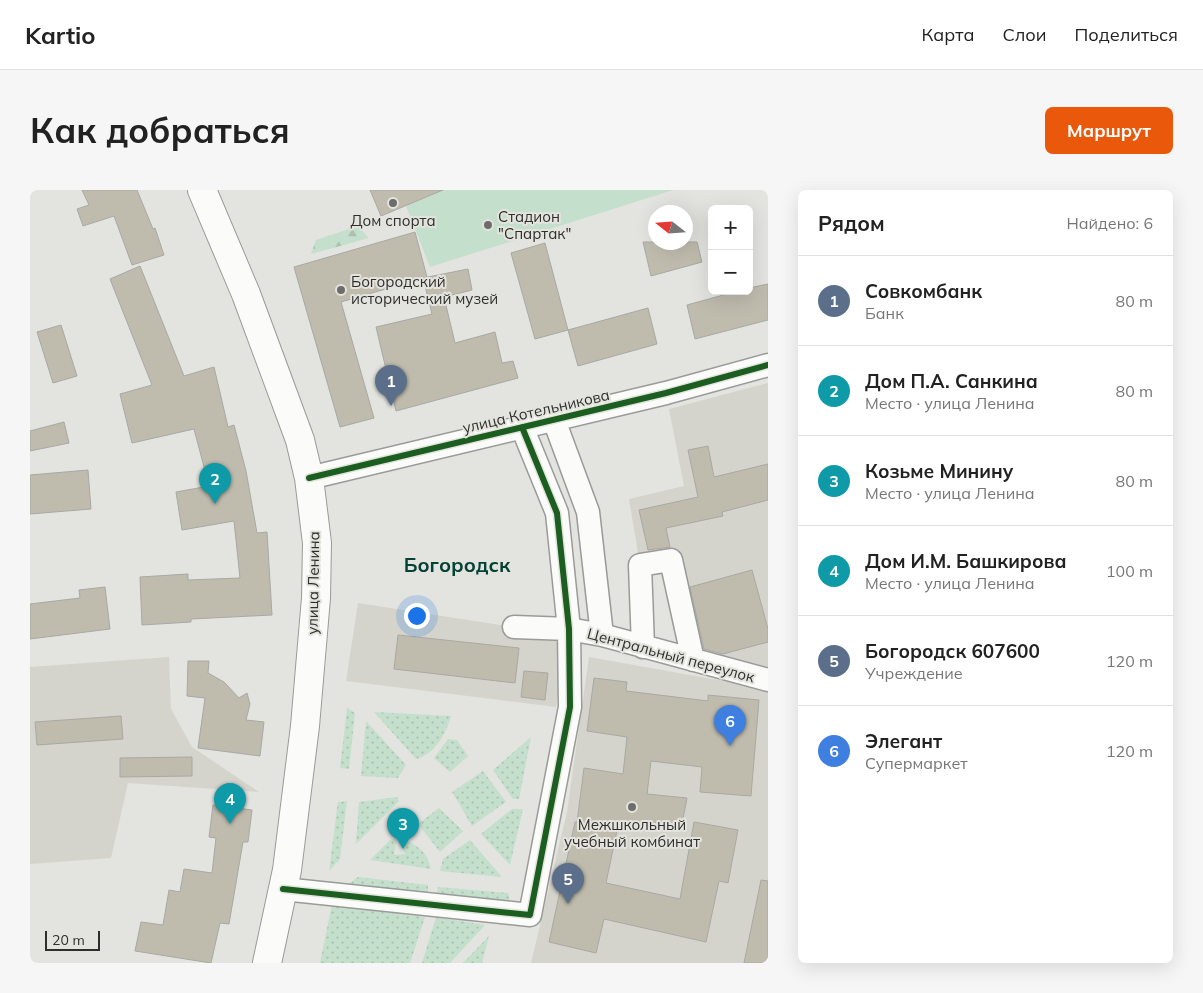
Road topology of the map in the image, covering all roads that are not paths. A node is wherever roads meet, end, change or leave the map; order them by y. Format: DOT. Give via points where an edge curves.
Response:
graph roads {
  1 [pos="202,190"];
  2 [pos="768,365"];
  3 [pos="554,420"];
  4 [pos="522,428"];
  5 [pos="309,478"];
  6 [pos="514,627"];
  7 [pos="570,629"];
  8 [pos="602,635"];
  9 [pos="643,647"];
  10 [pos="693,660"];
  11 [pos="768,680"];
  12 [pos="283,889"];
  13 [pos="268,963"];
  1 -- 5 [label="main road, улица Ленина" via="246,294 300,440"];
  2 -- 3 [label="street, улица Котельникова"];
  3 -- 4 [label="street, улица Котельникова"];
  3 -- 8 [label="street" via="588,512"];
  4 -- 5 [label="street, улица Котельникова"];
  4 -- 7 [label="street" via="557,513"];
  5 -- 12 [label="main road, улица Ленина" via="317,543 316,598 305,726"];
  6 -- 7 [label="street, Центральный переулок"];
  7 -- 8 [label="street, Центральный переулок"];
  7 -- 12 [label="street" via="570,707 530,915"];
  8 -- 9 [label="street, Центральный переулок"];
  9 -- 10 [label="street, Центральный переулок"];
  9 -- 10 [label="street" via="640,565 671,560"];
  10 -- 11 [label="street, Центральный переулок"];
  12 -- 13 [label="main road, улица Ленина"];
}
